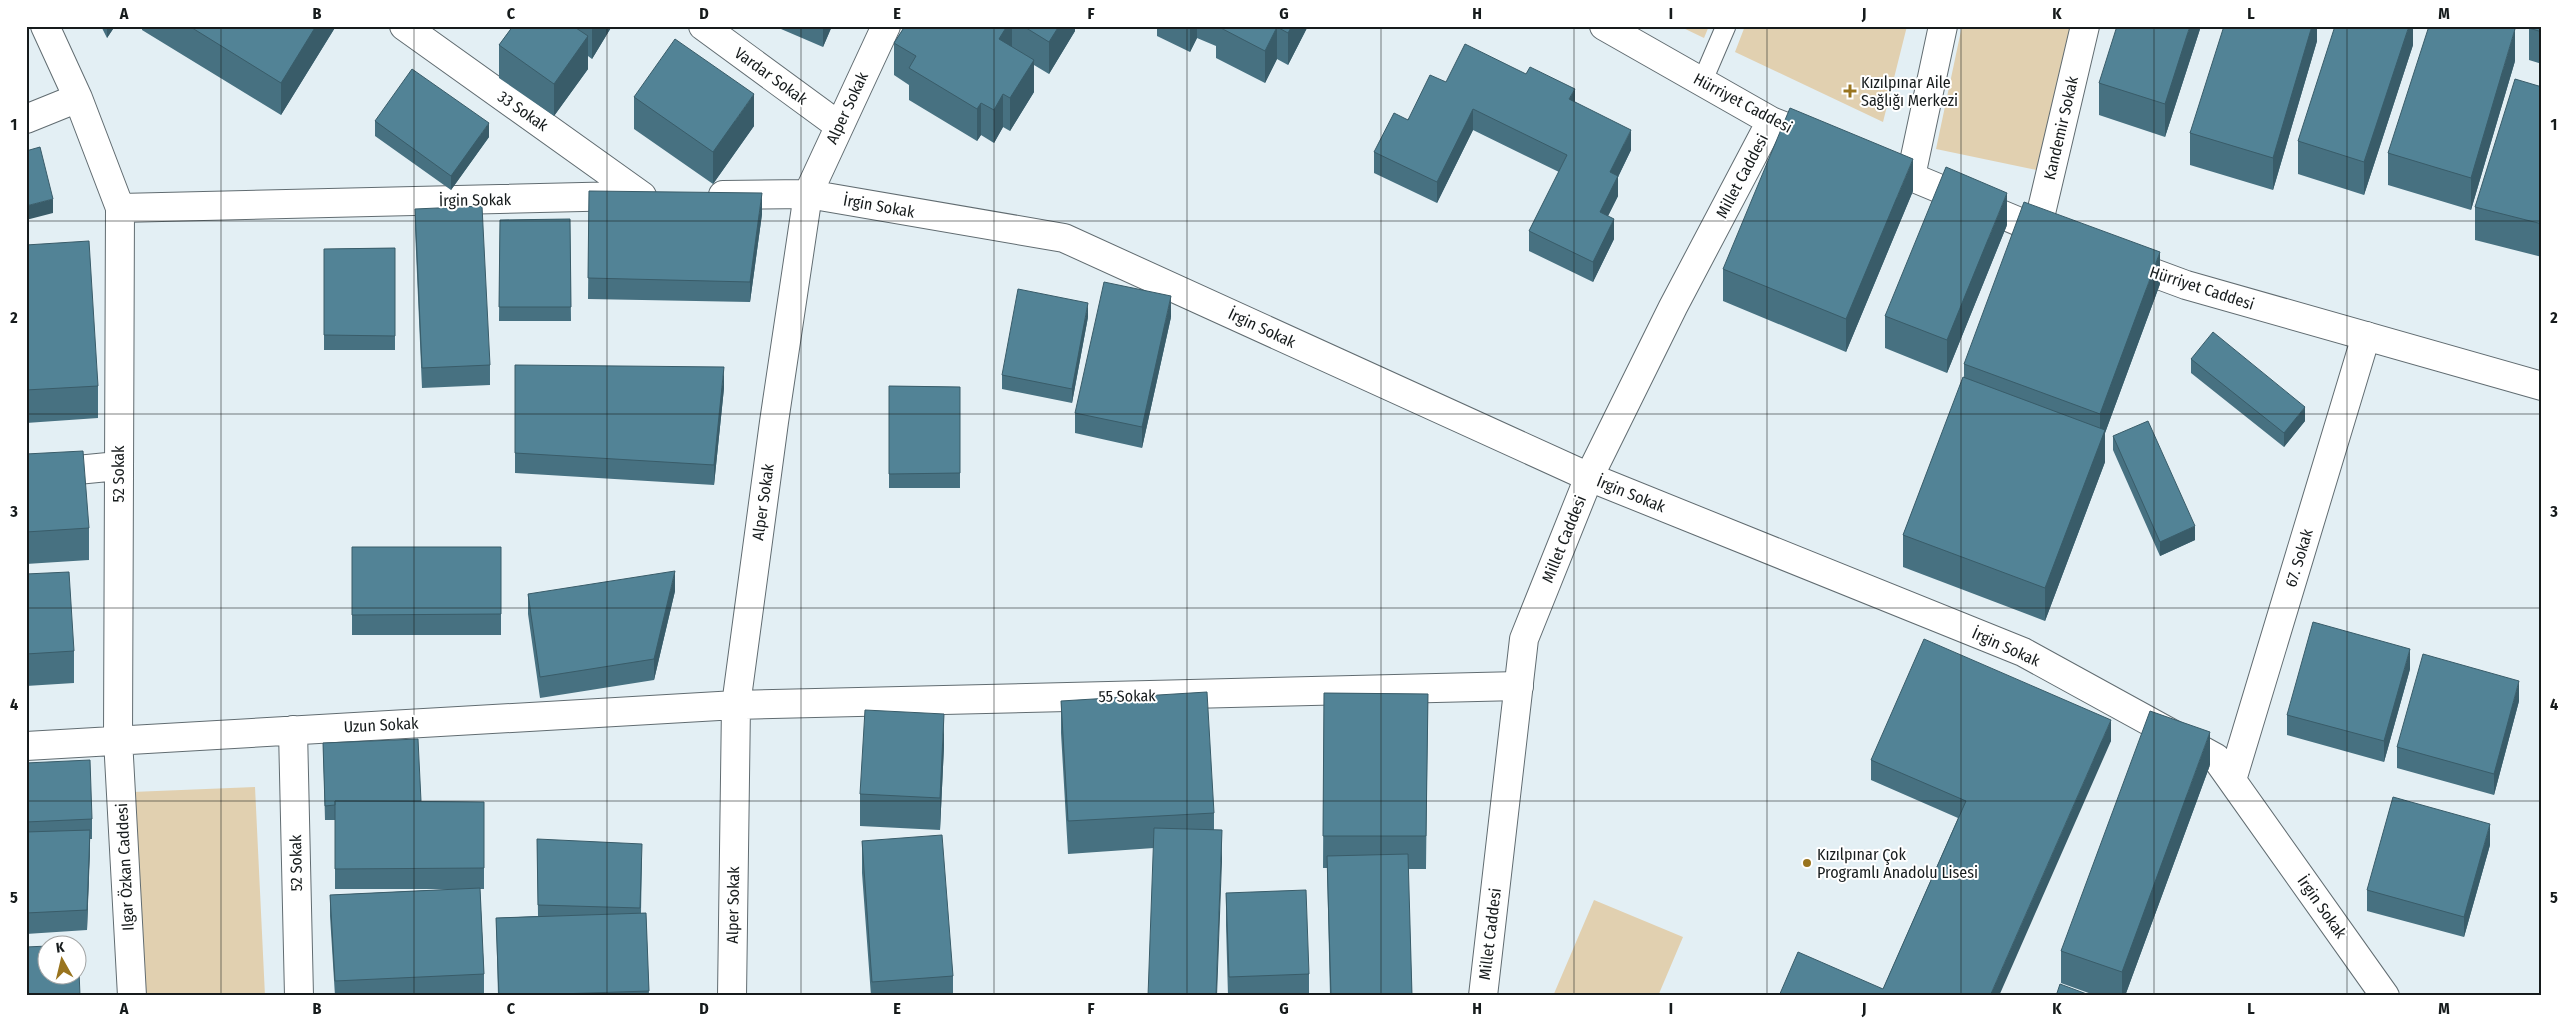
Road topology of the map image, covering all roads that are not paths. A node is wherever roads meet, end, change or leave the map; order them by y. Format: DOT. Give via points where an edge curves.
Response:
graph roads {
  1 [pos="45,26"];
  2 [pos="404,26"];
  3 [pos="703,26"];
  4 [pos="886,26"];
  5 [pos="1604,26"];
  6 [pos="1726,26"];
  7 [pos="1943,26"];
  8 [pos="2085,26"];
  9 [pos="1702,82"];
  10 [pos="78,98"];
  11 [pos="26,118"];
  12 [pos="1771,121"];
  13 [pos="838,125"];
  14 [pos="1912,176"];
  15 [pos="808,194"];
  16 [pos="671,195"];
  17 [pos="700,195"];
  18 [pos="642,196"];
  19 [pos="120,208"];
  20 [pos="2037,230"];
  21 [pos="2074,244"];
  22 [pos="2102,254"];
  23 [pos="2366,336"];
  24 [pos="2542,386"];
  25 [pos="118,466"];
  26 [pos="26,475"];
  27 [pos="1589,477"];
  28 [pos="1519,686"];
  29 [pos="736,705"];
  30 [pos="293,730"];
  31 [pos="118,739"];
  32 [pos="26,746"];
  33 [pos="2232,780"];
  34 [pos="132,996"];
  35 [pos="299,996"];
  36 [pos="732,996"];
  37 [pos="1483,996"];
  38 [pos="2385,996"];
  1 -- 10 [label="street"];
  2 -- 18 [label="street, 33 Sokak"];
  3 -- 13 [label="street, Vardar Sokak"];
  4 -- 13 [label="street, Alper Sokak"];
  5 -- 9 [label="street, Hürriyet Caddesi"];
  6 -- 9 [label="lane"];
  7 -- 14 [label="street"];
  8 -- 20 [label="street, Kandemir Sokak"];
  9 -- 12 [label="street, Hürriyet Caddesi"];
  10 -- 11 [label="street"];
  10 -- 19 [label="street"];
  12 -- 14 [label="street, Hürriyet Caddesi"];
  12 -- 27 [label="street, Millet Caddesi" via="1673,307"];
  13 -- 15 [label="street, Alper Sokak"];
  14 -- 20 [label="street, Hürriyet Caddesi"];
  15 -- 17 [label="street, İrgin Sokak"];
  15 -- 27 [label="street, İrgin Sokak" via="1064,238"];
  15 -- 29 [label="street, Alper Sokak"];
  16 -- 18 [label="street, İrgin Sokak"];
  18 -- 19 [label="street, İrgin Sokak"];
  19 -- 25 [label="street, 52 Sokak"];
  20 -- 21 [label="street, Hürriyet Caddesi"];
  22 -- 23 [label="street, Hürriyet Caddesi" via="2186,285"];
  23 -- 24 [label="street, Hürriyet Caddesi"];
  23 -- 33 [label="street, 67. Sokak"];
  25 -- 26 [label="street"];
  25 -- 31 [label="street, 52 Sokak"];
  27 -- 28 [label="street, Millet Caddesi" via="1524,639"];
  27 -- 33 [label="street, İrgin Sokak" via="2022,652 2216,758"];
  28 -- 29 [label="street, 55 Sokak"];
  28 -- 37 [label="street, Millet Caddesi"];
  29 -- 30 [label="street, Uzun Sokak"];
  29 -- 36 [label="street, Alper Sokak"];
  30 -- 31 [label="street, Uzun Sokak"];
  30 -- 35 [label="street, 52 Sokak"];
  31 -- 32 [label="street, Uzun Sokak"];
  31 -- 34 [label="street, Ilgar Özkan Caddesi"];
  33 -- 38 [label="street, İrgin Sokak"];
}
